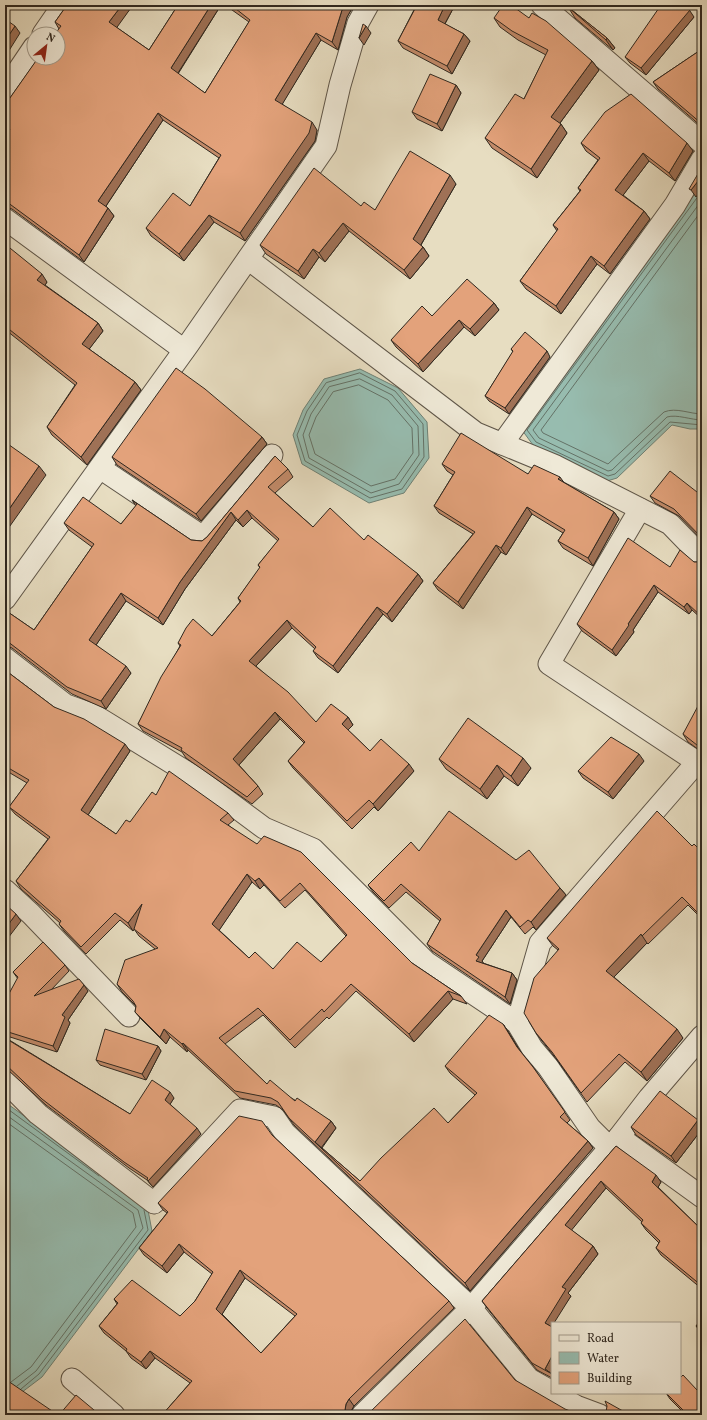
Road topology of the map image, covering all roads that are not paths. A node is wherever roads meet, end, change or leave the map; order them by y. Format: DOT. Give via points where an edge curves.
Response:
graph roads {
  1 [pos="63,5"];
  2 [pos="368,5"];
  3 [pos="542,5"];
  4 [pos="49,26"];
  5 [pos="26,59"];
  6 [pos="5,90"];
  7 [pos="702,143"];
  8 [pos="702,159"];
  9 [pos="5,219"];
  10 [pos="248,259"];
  11 [pos="184,350"];
  12 [pos="502,444"];
  13 [pos="272,455"];
  14 [pos="100,468"];
  15 [pos="640,508"];
  16 [pos="702,557"];
  17 [pos="5,599"];
  18 [pos="5,658"];
  19 [pos="5,890"];
  20 [pos="129,1016"];
  21 [pos="518,1023"];
  22 [pos="702,1036"];
  23 [pos="5,1081"];
  24 [pos="614,1142"];
  25 [pos="702,1197"];
  26 [pos="471,1308"];
  27 [pos="72,1379"];
  28 [pos="551,1392"];
  29 [pos="554,1394"];
  30 [pos="114,1415"];
  31 [pos="362,1415"];
  32 [pos="600,1415"];
  1 -- 4 [label="street"];
  2 -- 10 [label="street" via="358,23 340,84 326,146"];
  3 -- 7 [label="street"];
  5 -- 6 [label="street"];
  8 -- 12 [label="street" via="675,205"];
  9 -- 11 [label="street"];
  10 -- 11 [label="street"];
  10 -- 12 [label="street" via="476,433"];
  11 -- 14 [label="street"];
  12 -- 15 [label="street" via="556,466"];
  13 -- 14 [label="street" via="203,537"];
  14 -- 17 [label="street"];
  15 -- 16 [label="street" via="670,524"];
  15 -- 21 [label="street" via="549,664 697,762 540,943"];
  18 -- 21 [label="street" via="66,704 94,715 198,779 264,828 313,850 426,962"];
  19 -- 20 [label="street"];
  21 -- 24 [label="street" via="532,1048 590,1128"];
  22 -- 24 [label="street"];
  23 -- 26 [label="street" via="38,1114 154,1204 240,1110 274,1117 285,1133"];
  24 -- 25 [label="street"];
  24 -- 26 [label="street"];
  26 -- 28 [label="street" via="529,1379"];
  26 -- 31 [label="street"];
  27 -- 30 [label="street"];
  29 -- 32 [label="street"];
}
